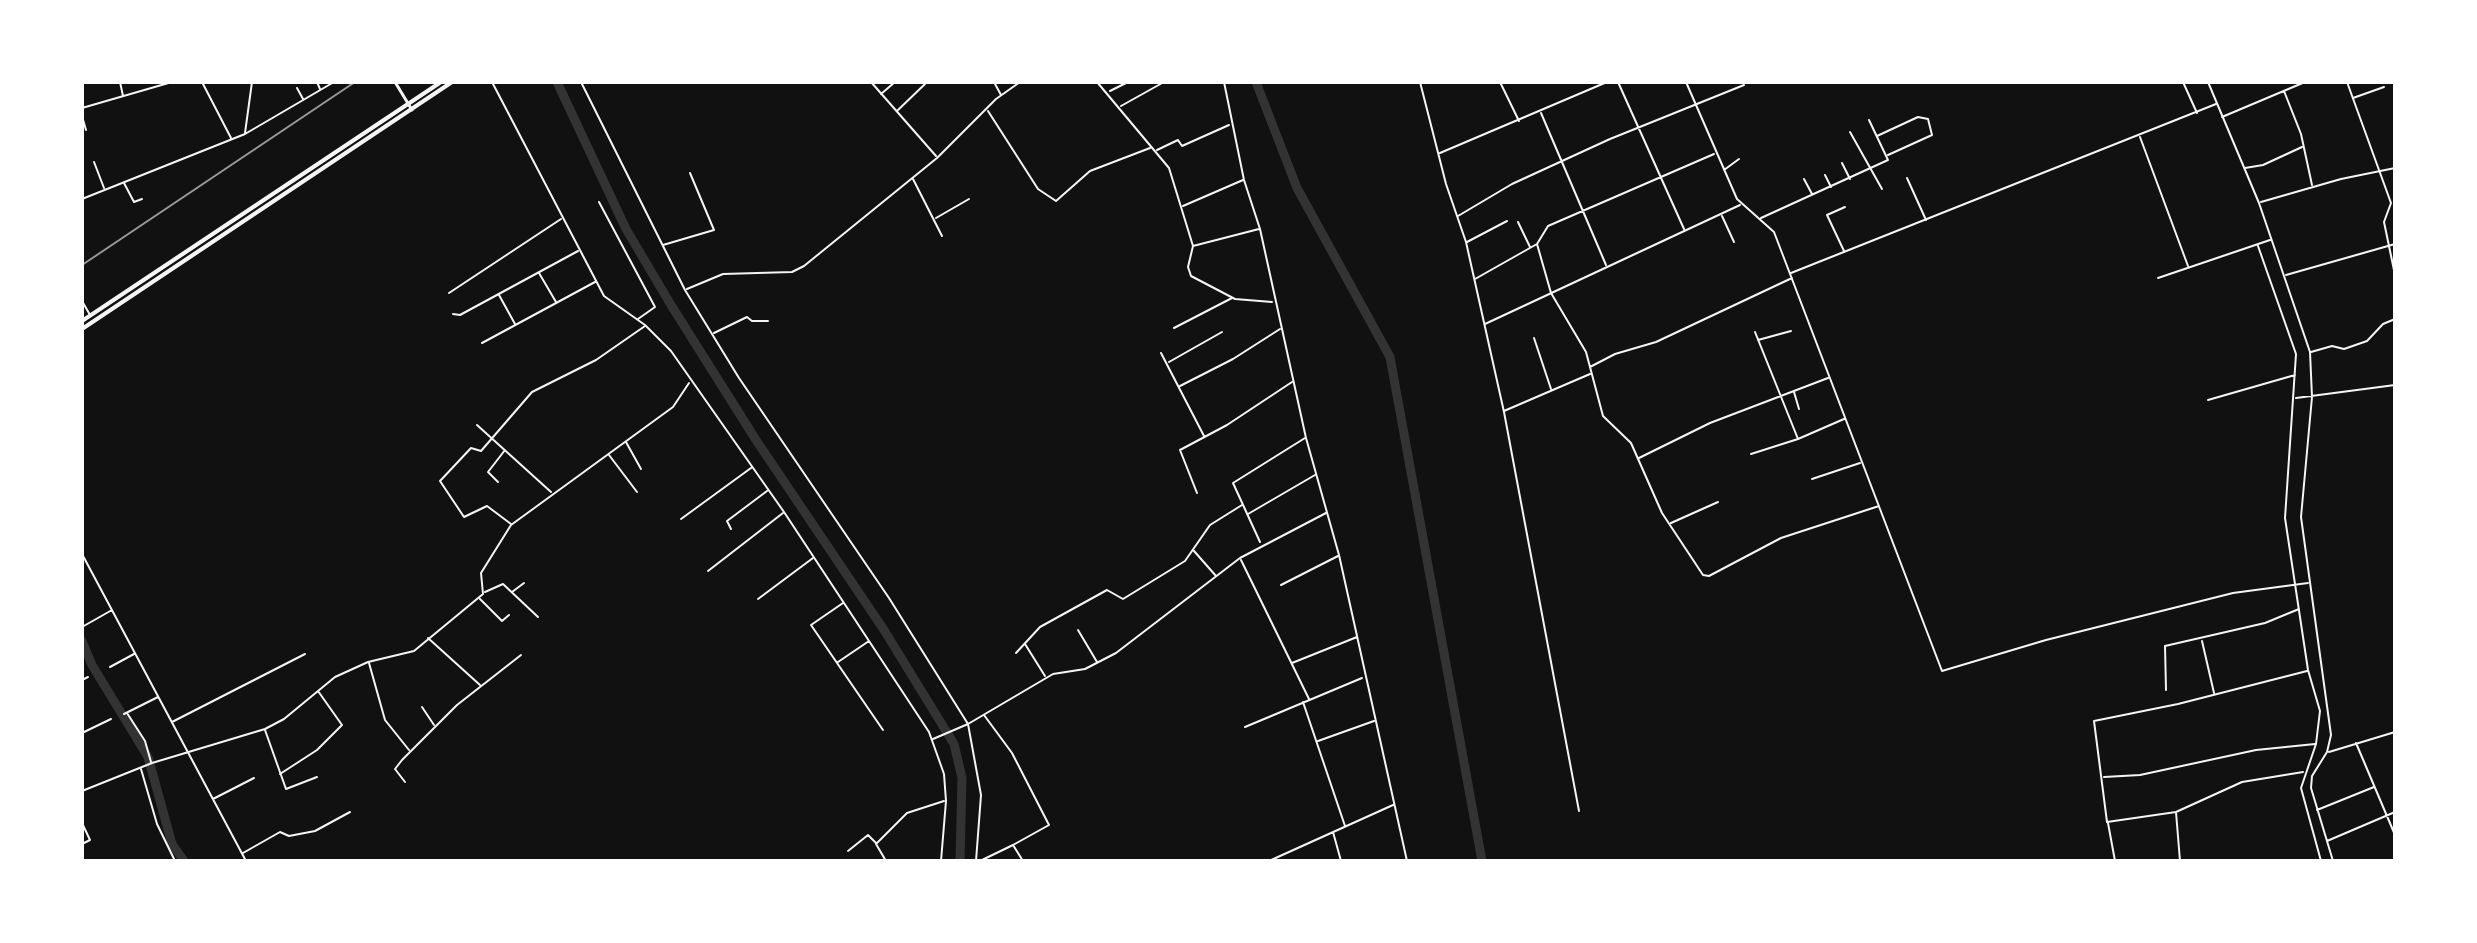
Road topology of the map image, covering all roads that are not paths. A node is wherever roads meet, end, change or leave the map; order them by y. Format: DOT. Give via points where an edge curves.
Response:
graph roads {
  1 [pos="120,82"];
  2 [pos="172,82"];
  3 [pos="202,82"];
  4 [pos="252,82"];
  5 [pos="317,82"];
  6 [pos="334,82"];
  7 [pos="395,82"];
  8 [pos="441,82"];
  9 [pos="452,82"];
  10 [pos="492,82"];
  11 [pos="581,82"];
  12 [pos="871,82"];
  13 [pos="895,82"];
  14 [pos="994,82"];
  15 [pos="1020,82"];
  16 [pos="1097,82"];
  17 [pos="1128,82"];
  18 [pos="1164,82"];
  19 [pos="1224,82"];
  20 [pos="1421,82"];
  21 [pos="1500,82"];
  22 [pos="1607,82"];
  23 [pos="1618,82"];
  24 [pos="1686,82"];
  25 [pos="2183,82"];
  26 [pos="2208,82"];
  27 [pos="2305,82"];
  28 [pos="2347,82"];
  29 [pos="925,84"];
  30 [pos="1744,85"];
  31 [pos="2384,87"];
  32 [pos="297,88"];
  33 [pos="320,90"];
  34 [pos="2284,91"];
  35 [pos="1109,92"];
  36 [pos="881,94"];
  37 [pos="1001,95"];
  38 [pos="123,96"];
  39 [pos="2352,98"];
  40 [pos="303,100"];
  41 [pos="408,104"];
  42 [pos="1694,104"];
  43 [pos="2217,104"];
  44 [pos="1120,107"];
  45 [pos="82,108"];
  46 [pos="412,110"];
  47 [pos="898,110"];
  48 [pos="987,110"];
  49 [pos="1541,112"];
  50 [pos="2197,113"];
  51 [pos="82,116"];
  52 [pos="2221,117"];
  53 [pos="1869,120"];
  54 [pos="1519,121"];
  55 [pos="1231,124"];
  56 [pos="1639,128"];
  57 [pos="86,130"];
  58 [pos="1850,132"];
  59 [pos="245,134"];
  60 [pos="2139,135"];
  61 [pos="367,136"];
  62 [pos="1877,136"];
  63 [pos="231,139"];
  64 [pos="2303,147"];
  65 [pos="1150,148"];
  66 [pos="1156,151"];
  67 [pos="1439,153"];
  68 [pos="1715,153"];
  69 [pos="1887,156"];
  70 [pos="937,158"];
  71 [pos="1739,159"];
  72 [pos="1564,161"];
  73 [pos="94,162"];
  74 [pos="1842,163"];
  75 [pos="2243,168"];
  76 [pos="2395,168"];
  77 [pos="1872,170"];
  78 [pos="1723,171"];
  79 [pos="2380,171"];
  80 [pos="690,173"];
  81 [pos="1825,175"];
  82 [pos="913,178"];
  83 [pos="1661,178"];
  84 [pos="1907,178"];
  85 [pos="1804,179"];
  86 [pos="1244,180"];
  87 [pos="1851,180"];
  88 [pos="124,182"];
  89 [pos="2312,186"];
  90 [pos="1832,188"];
  91 [pos="1882,189"];
  92 [pos="104,190"];
  93 [pos="1813,195"];
  94 [pos="82,199"];
  95 [pos="142,199"];
  96 [pos="969,199"];
  97 [pos="599,202"];
  98 [pos="2259,203"];
  99 [pos="1741,205"];
  100 [pos="1182,206"];
  101 [pos="1845,207"];
  102 [pos="2393,208"];
  103 [pos="1585,211"];
  104 [pos="1722,214"];
  105 [pos="1762,216"];
  106 [pos="1457,217"];
  107 [pos="563,218"];
  108 [pos="935,219"];
  109 [pos="1507,221"];
  110 [pos="1926,221"];
  111 [pos="1518,222"];
  112 [pos="1260,229"];
  113 [pos="1684,231"];
  114 [pos="942,236"];
  115 [pos="2272,239"];
  116 [pos="1466,242"];
  117 [pos="1734,242"];
  118 [pos="1537,244"];
  119 [pos="2395,244"];
  120 [pos="662,246"];
  121 [pos="1193,246"];
  122 [pos="2259,246"];
  123 [pos="2390,246"];
  124 [pos="1530,248"];
  125 [pos="579,250"];
  126 [pos="1844,252"];
  127 [pos="1606,265"];
  128 [pos="2188,266"];
  129 [pos="1795,271"];
  130 [pos="539,273"];
  131 [pos="2284,275"];
  132 [pos="2395,275"];
  133 [pos="1793,278"];
  134 [pos="2158,278"];
  135 [pos="1473,280"];
  136 [pos="596,282"];
  137 [pos="685,290"];
  138 [pos="449,293"];
  139 [pos="1551,293"];
  140 [pos="499,295"];
  141 [pos="1233,297"];
  142 [pos="82,301"];
  143 [pos="1274,302"];
  144 [pos="556,303"];
  145 [pos="453,314"];
  146 [pos="90,316"];
  147 [pos="637,319"];
  148 [pos="2395,319"];
  149 [pos="82,321"];
  150 [pos="768,321"];
  151 [pos="1483,324"];
  152 [pos="516,325"];
  153 [pos="645,325"];
  154 [pos="1174,328"];
  155 [pos="1281,328"];
  156 [pos="82,329"];
  157 [pos="1791,331"];
  158 [pos="1222,332"];
  159 [pos="1755,332"];
  160 [pos="713,333"];
  161 [pos="1534,338"];
  162 [pos="1758,340"];
  163 [pos="482,343"];
  164 [pos="2310,352"];
  165 [pos="1161,353"];
  166 [pos="1168,362"];
  167 [pos="1589,367"];
  168 [pos="1591,373"];
  169 [pos="2296,375"];
  170 [pos="1829,378"];
  171 [pos="1293,381"];
  172 [pos="690,382"];
  173 [pos="2395,385"];
  174 [pos="1180,386"];
  175 [pos="1552,390"];
  176 [pos="1794,391"];
  177 [pos="1780,396"];
  178 [pos="2294,397"];
  179 [pos="2312,397"];
  180 [pos="2208,400"];
  181 [pos="1799,409"];
  182 [pos="1504,412"];
  183 [pos="1845,418"];
  184 [pos="477,425"];
  185 [pos="493,436"];
  186 [pos="1205,437"];
  187 [pos="1304,439"];
  188 [pos="1798,439"];
  189 [pos="625,441"];
  190 [pos="506,449"];
  191 [pos="608,454"];
  192 [pos="1751,454"];
  193 [pos="1639,458"];
  194 [pos="1861,462"];
  195 [pos="753,467"];
  196 [pos="641,469"];
  197 [pos="1315,475"];
  198 [pos="1812,479"];
  199 [pos="498,482"];
  200 [pos="637,492"];
  201 [pos="765,492"];
  202 [pos="551,493"];
  203 [pos="1197,493"];
  204 [pos="1718,502"];
  205 [pos="1242,505"];
  206 [pos="1880,506"];
  207 [pos="784,512"];
  208 [pos="1325,513"];
  209 [pos="1247,515"];
  210 [pos="681,519"];
  211 [pos="1670,524"];
  212 [pos="511,525"];
  213 [pos="731,529"];
  214 [pos="1262,545"];
  215 [pos="1194,551"];
  216 [pos="82,554"];
  217 [pos="1337,556"];
  218 [pos="1240,558"];
  219 [pos="811,559"];
  220 [pos="708,571"];
  221 [pos="1217,577"];
  222 [pos="524,583"];
  223 [pos="2306,583"];
  224 [pos="2296,584"];
  225 [pos="1281,585"];
  226 [pos="484,592"];
  227 [pos="512,593"];
  228 [pos="479,599"];
  229 [pos="758,599"];
  230 [pos="842,604"];
  231 [pos="2300,609"];
  232 [pos="112,610"];
  233 [pos="509,615"];
  234 [pos="538,617"];
  235 [pos="82,627"];
  236 [pos="1078,630"];
  237 [pos="428,638"];
  238 [pos="1356,638"];
  239 [pos="2202,640"];
  240 [pos="868,642"];
  241 [pos="1025,643"];
  242 [pos="135,653"];
  243 [pos="1016,653"];
  244 [pos="305,654"];
  245 [pos="521,655"];
  246 [pos="368,662"];
  247 [pos="838,662"];
  248 [pos="1098,663"];
  249 [pos="1291,663"];
  250 [pos="110,667"];
  251 [pos="2308,670"];
  252 [pos="88,677"];
  253 [pos="1046,678"];
  254 [pos="1365,678"];
  255 [pos="82,680"];
  256 [pos="481,686"];
  257 [pos="2166,690"];
  258 [pos="317,691"];
  259 [pos="2214,695"];
  260 [pos="158,697"];
  261 [pos="1309,699"];
  262 [pos="1303,702"];
  263 [pos="422,707"];
  264 [pos="2320,711"];
  265 [pos="2330,712"];
  266 [pos="984,715"];
  267 [pos="111,719"];
  268 [pos="1374,721"];
  269 [pos="171,723"];
  270 [pos="968,724"];
  271 [pos="435,726"];
  272 [pos="1245,727"];
  273 [pos="265,729"];
  274 [pos="883,730"];
  275 [pos="2395,732"];
  276 [pos="82,733"];
  277 [pos="932,739"];
  278 [pos="1316,741"];
  279 [pos="2356,743"];
  280 [pos="2316,744"];
  281 [pos="410,751"];
  282 [pos="187,752"];
  283 [pos="2327,752"];
  284 [pos="152,764"];
  285 [pos="142,769"];
  286 [pos="2304,772"];
  287 [pos="280,774"];
  288 [pos="317,777"];
  289 [pos="2103,777"];
  290 [pos="254,778"];
  291 [pos="405,782"];
  292 [pos="2374,787"];
  293 [pos="82,791"];
  294 [pos="213,799"];
  295 [pos="946,801"];
  296 [pos="1392,806"];
  297 [pos="2316,810"];
  298 [pos="1579,811"];
  299 [pos="350,812"];
  300 [pos="2176,812"];
  301 [pos="2395,812"];
  302 [pos="2386,817"];
  303 [pos="2318,821"];
  304 [pos="2107,822"];
  305 [pos="82,823"];
  306 [pos="2311,824"];
  307 [pos="1346,827"];
  308 [pos="1333,832"];
  309 [pos="2395,835"];
  310 [pos="2326,841"];
  311 [pos="82,844"];
  312 [pos="876,844"];
  313 [pos="1013,845"];
  314 [pos="848,851"];
  315 [pos="242,853"];
  316 [pos="175,861"];
  317 [pos="246,861"];
  318 [pos="886,861"];
  319 [pos="941,861"];
  320 [pos="978,861"];
  321 [pos="1023,861"];
  322 [pos="1269,861"];
  323 [pos="1341,861"];
  324 [pos="1407,861"];
  325 [pos="2115,861"];
  326 [pos="2180,861"];
  327 [pos="2321,861"];
  328 [pos="2333,861"];
  1 -- 38 [label="street"];
  2 -- 38 [label="street"];
  3 -- 63 [label="street"];
  4 -- 59 [label="street"];
  5 -- 33 [label="street"];
  6 -- 33 [label="street"];
  7 -- 41 [label="street"];
  8 -- 41 [label="highway"];
  9 -- 46 [label="highway"];
  10 -- 107 [label="street"];
  11 -- 120 [label="street"];
  12 -- 36 [label="street"];
  13 -- 36 [label="street"];
  14 -- 37 [label="street"];
  15 -- 37 [label="street"];
  16 -- 35 [label="street"];
  17 -- 35 [label="street"];
  18 -- 44 [label="street"];
  19 -- 55 [label="street"];
  20 -- 67 [label="street"];
  21 -- 54 [label="street"];
  22 -- 49 [label="street"];
  23 -- 56 [label="street"];
  24 -- 42 [label="street"];
  25 -- 50 [label="street"];
  26 -- 43 [label="street"];
  27 -- 34 [label="street"];
  28 -- 39 [label="street"];
  29 -- 47 [label="street"];
  30 -- 42 [label="street"];
  31 -- 39 [label="street"];
  32 -- 40 [label="street"];
  33 -- 40 [label="street"];
  34 -- 52 [label="street"];
  34 -- 64 [label="street"];
  35 -- 44 [label="street"];
  36 -- 47 [label="street"];
  37 -- 48 [label="street"];
  38 -- 45 [label="street"];
  39 -- 79 [label="street"];
  40 -- 59 [label="street"];
  41 -- 46 [label="street"];
  41 -- 61 [label="highway"];
  42 -- 56 [label="street"];
  42 -- 68 [label="street"];
  43 -- 50 [label="street"];
  43 -- 52 [label="street"];
  44 -- 65 [label="street"];
  46 -- 61 [label="highway"];
  47 -- 70 [label="street"];
  48 -- 65 [label="street" via="1038,189 1056,201 1090,171"];
  48 -- 70 [label="street"];
  49 -- 54 [label="street"];
  49 -- 72 [label="street"];
  50 -- 60 [label="street"];
  51 -- 57 [label="street"];
  52 -- 75 [label="street"];
  53 -- 62 [label="street"];
  54 -- 67 [label="street"];
  55 -- 66 [label="street"];
  55 -- 86 [label="street"];
  56 -- 72 [label="street"];
  56 -- 83 [label="street"];
  58 -- 77 [label="street"];
  59 -- 63 [label="street"];
  60 -- 110 [label="street"];
  60 -- 128 [label="street"];
  61 -- 146 [label="highway"];
  61 -- 156 [label="highway"];
  62 -- 69 [label="street"];
  62 -- 69 [label="street" via="1918,117 1928,119 1932,135"];
  63 -- 88 [label="street"];
  64 -- 75 [label="street"];
  64 -- 89 [label="street"];
  65 -- 66 [label="street"];
  66 -- 100 [label="street" via="1169,168"];
  67 -- 106 [label="street"];
  68 -- 78 [label="street"];
  68 -- 83 [label="street"];
  69 -- 77 [label="street"];
  70 -- 82 [label="street"];
  71 -- 78 [label="street"];
  72 -- 103 [label="street"];
  72 -- 106 [label="street" via="1487,196"];
  73 -- 92 [label="street"];
  74 -- 87 [label="street"];
  75 -- 98 [label="street"];
  76 -- 79 [label="street"];
  77 -- 87 [label="street"];
  77 -- 91 [label="street"];
  78 -- 99 [label="street"];
  79 -- 89 [label="street"];
  79 -- 102 [label="street"];
  80 -- 120 [label="street" via="714,230"];
  81 -- 90 [label="street"];
  82 -- 108 [label="street"];
  82 -- 137 [label="street" via="800,269 723,274"];
  83 -- 103 [label="street"];
  83 -- 113 [label="street"];
  84 -- 110 [label="street"];
  85 -- 93 [label="street"];
  86 -- 100 [label="street"];
  86 -- 112 [label="street"];
  87 -- 90 [label="street"];
  88 -- 92 [label="street"];
  88 -- 95 [label="street" via="134,203"];
  89 -- 98 [label="street"];
  90 -- 93 [label="street"];
  92 -- 94 [label="street"];
  93 -- 105 [label="street"];
  96 -- 108 [label="street"];
  97 -- 147 [label="street" via="655,307"];
  98 -- 115 [label="street"];
  99 -- 104 [label="street"];
  99 -- 105 [label="street"];
  100 -- 121 [label="street"];
  101 -- 126 [label="street" via="1827,215"];
  102 -- 123 [label="street" via="2384,222"];
  103 -- 118 [label="street" via="1548,226"];
  103 -- 127 [label="street"];
  104 -- 113 [label="street"];
  104 -- 117 [label="street"];
  105 -- 129 [label="street"];
  106 -- 116 [label="street"];
  107 -- 125 [label="street"];
  107 -- 138 [label="street"];
  108 -- 114 [label="street"];
  109 -- 116 [label="street"];
  110 -- 126 [label="street"];
  111 -- 124 [label="street"];
  112 -- 121 [label="street"];
  112 -- 143 [label="street"];
  113 -- 127 [label="street"];
  115 -- 122 [label="street"];
  115 -- 131 [label="street"];
  116 -- 135 [label="street"];
  118 -- 124 [label="street"];
  118 -- 139 [label="street"];
  119 -- 123 [label="street"];
  120 -- 137 [label="street"];
  121 -- 141 [label="street" via="1191,276"];
  122 -- 128 [label="street"];
  122 -- 169 [label="street" via="2293,343"];
  123 -- 131 [label="street"];
  123 -- 132 [label="street"];
  124 -- 135 [label="street"];
  125 -- 130 [label="street"];
  125 -- 136 [label="street"];
  126 -- 129 [label="street"];
  127 -- 139 [label="street"];
  128 -- 134 [label="street"];
  129 -- 133 [label="street"];
  130 -- 140 [label="street"];
  130 -- 144 [label="street"];
  131 -- 164 [label="street"];
  133 -- 167 [label="street"];
  133 -- 170 [label="street"];
  135 -- 151 [label="street"];
  136 -- 144 [label="street"];
  136 -- 147 [label="street" via="607,299"];
  137 -- 160 [label="street"];
  139 -- 151 [label="street"];
  139 -- 167 [label="street" via="1586,352"];
  140 -- 145 [label="street"];
  140 -- 152 [label="street"];
  141 -- 143 [label="street"];
  141 -- 154 [label="street"];
  142 -- 146 [label="street"];
  143 -- 155 [label="street"];
  144 -- 152 [label="street"];
  146 -- 149 [label="highway"];
  147 -- 153 [label="street"];
  148 -- 164 [label="street" via="2367,341"];
  150 -- 160 [label="street" via="748,317"];
  151 -- 182 [label="street"];
  152 -- 163 [label="street"];
  153 -- 172 [label="street" via="671,351"];
  153 -- 185 [label="street" via="596,360 532,392"];
  155 -- 171 [label="street"];
  155 -- 174 [label="street"];
  157 -- 162 [label="street"];
  158 -- 166 [label="street"];
  159 -- 162 [label="street"];
  160 -- 270 [label="street"];
  161 -- 175 [label="street"];
  162 -- 177 [label="street"];
  164 -- 179 [label="street"];
  165 -- 166 [label="street"];
  166 -- 174 [label="street"];
  167 -- 168 [label="street"];
  168 -- 175 [label="street"];
  168 -- 193 [label="street" via="1603,416"];
  169 -- 178 [label="street"];
  169 -- 180 [label="street"];
  170 -- 176 [label="street"];
  170 -- 183 [label="street"];
  171 -- 186 [label="street"];
  171 -- 187 [label="street"];
  172 -- 189 [label="street" via="677,403"];
  172 -- 195 [label="street"];
  173 -- 179 [label="street"];
  174 -- 186 [label="street"];
  175 -- 182 [label="street"];
  176 -- 177 [label="street"];
  176 -- 181 [label="street"];
  177 -- 188 [label="street"];
  177 -- 193 [label="street"];
  178 -- 179 [label="street"];
  178 -- 224 [label="street" via="2285,503"];
  179 -- 223 [label="street" via="2301,485"];
  182 -- 298 [label="street"];
  183 -- 188 [label="street"];
  183 -- 194 [label="street"];
  184 -- 185 [label="street"];
  185 -- 190 [label="street"];
  185 -- 212 [label="street" via="481,451 471,448 440,482 464,517 487,506"];
  186 -- 203 [label="street" via="1179,452"];
  187 -- 197 [label="street"];
  187 -- 205 [label="street" via="1233,483"];
  188 -- 192 [label="street"];
  189 -- 191 [label="street"];
  189 -- 196 [label="street"];
  190 -- 199 [label="street" via="488,472"];
  190 -- 202 [label="street"];
  191 -- 200 [label="street"];
  191 -- 202 [label="street"];
  193 -- 211 [label="street"];
  194 -- 198 [label="street"];
  194 -- 206 [label="street"];
  195 -- 201 [label="street"];
  195 -- 210 [label="street"];
  197 -- 208 [label="street"];
  197 -- 209 [label="street"];
  201 -- 207 [label="street"];
  201 -- 213 [label="street" via="727,521"];
  202 -- 212 [label="street"];
  204 -- 211 [label="street"];
  205 -- 209 [label="street"];
  205 -- 215 [label="street" via="1210,525"];
  206 -- 211 [label="street" via="1781,538 1706,576"];
  206 -- 224 [label="street" via="1942,671 2233,593"];
  207 -- 219 [label="street"];
  207 -- 220 [label="street"];
  208 -- 214 [label="street"];
  208 -- 217 [label="street"];
  209 -- 214 [label="street"];
  212 -- 226 [label="street" via="481,573"];
  214 -- 218 [label="street"];
  215 -- 221 [label="street"];
  215 -- 241 [label="street" via="1123,599 1107,590 1040,627"];
  216 -- 232 [label="street"];
  217 -- 225 [label="street"];
  217 -- 238 [label="street"];
  218 -- 221 [label="street"];
  218 -- 249 [label="street"];
  219 -- 229 [label="street"];
  219 -- 230 [label="street"];
  221 -- 248 [label="street"];
  222 -- 227 [label="street"];
  223 -- 224 [label="street"];
  223 -- 265 [label="street"];
  224 -- 231 [label="street"];
  226 -- 227 [label="street" via="503,584"];
  226 -- 228 [label="street"];
  227 -- 234 [label="street"];
  228 -- 233 [label="street" via="501,621"];
  228 -- 237 [label="street"];
  230 -- 240 [label="street"];
  230 -- 247 [label="street" via="811,624"];
  231 -- 239 [label="street"];
  231 -- 251 [label="street"];
  232 -- 235 [label="street"];
  232 -- 242 [label="street"];
  236 -- 248 [label="street"];
  237 -- 246 [label="street" via="402,657"];
  237 -- 256 [label="street"];
  238 -- 249 [label="street"];
  238 -- 254 [label="street"];
  239 -- 257 [label="street" via="2164,646"];
  239 -- 259 [label="street"];
  240 -- 247 [label="street"];
  240 -- 277 [label="street"];
  241 -- 243 [label="street"];
  241 -- 253 [label="street"];
  242 -- 250 [label="street"];
  242 -- 260 [label="street"];
  244 -- 269 [label="street"];
  245 -- 256 [label="street"];
  246 -- 258 [label="street"];
  246 -- 281 [label="street" via="385,720"];
  247 -- 274 [label="street"];
  248 -- 253 [label="street"];
  249 -- 261 [label="street"];
  251 -- 259 [label="street"];
  251 -- 264 [label="street"];
  252 -- 255 [label="street"];
  253 -- 266 [label="street"];
  254 -- 261 [label="street"];
  254 -- 268 [label="street"];
  256 -- 271 [label="street"];
  258 -- 273 [label="street"];
  258 -- 287 [label="street" via="342,725 317,750"];
  259 -- 289 [label="street" via="2094,721"];
  260 -- 269 [label="street"];
  260 -- 284 [label="street" via="125,713 145,741"];
  261 -- 262 [label="street"];
  262 -- 272 [label="street"];
  262 -- 278 [label="street"];
  263 -- 271 [label="street"];
  264 -- 265 [label="street"];
  264 -- 280 [label="street"];
  265 -- 283 [label="street"];
  266 -- 270 [label="street"];
  266 -- 313 [label="street" via="1012,753 1049,825"];
  267 -- 276 [label="street"];
  268 -- 278 [label="street"];
  268 -- 296 [label="street"];
  269 -- 282 [label="street"];
  270 -- 277 [label="street"];
  270 -- 320 [label="street" via="981,795"];
  271 -- 281 [label="street"];
  273 -- 282 [label="street"];
  273 -- 287 [label="street"];
  275 -- 279 [label="street"];
  277 -- 295 [label="street" via="942,764"];
  278 -- 307 [label="street"];
  279 -- 283 [label="street"];
  279 -- 292 [label="street"];
  280 -- 286 [label="street"];
  280 -- 289 [label="street"];
  281 -- 291 [label="street" via="395,768"];
  282 -- 284 [label="street"];
  282 -- 294 [label="street"];
  283 -- 297 [label="street" via="2311,782"];
  284 -- 285 [label="street"];
  285 -- 293 [label="street"];
  285 -- 316 [label="street" via="157,824"];
  286 -- 300 [label="street" via="2242,782"];
  286 -- 306 [label="street" via="2301,788"];
  287 -- 288 [label="street" via="287,789"];
  289 -- 304 [label="street"];
  290 -- 294 [label="street"];
  292 -- 297 [label="street"];
  292 -- 302 [label="street"];
  294 -- 315 [label="street"];
  295 -- 312 [label="street" via="907,813"];
  295 -- 319 [label="street"];
  296 -- 307 [label="street"];
  296 -- 324 [label="street"];
  297 -- 303 [label="street"];
  299 -- 315 [label="street" via="313,831 288,836 280,832"];
  300 -- 304 [label="street"];
  300 -- 326 [label="street"];
  301 -- 302 [label="street"];
  302 -- 309 [label="street"];
  302 -- 310 [label="street"];
  303 -- 306 [label="street"];
  303 -- 310 [label="street"];
  304 -- 325 [label="street"];
  305 -- 311 [label="street" via="90,840"];
  306 -- 327 [label="street"];
  307 -- 308 [label="street"];
  308 -- 322 [label="street"];
  308 -- 323 [label="street"];
  310 -- 328 [label="street"];
  312 -- 314 [label="street" via="868,835"];
  312 -- 318 [label="street"];
  313 -- 320 [label="street"];
  313 -- 321 [label="street"];
  315 -- 317 [label="street"];
}
